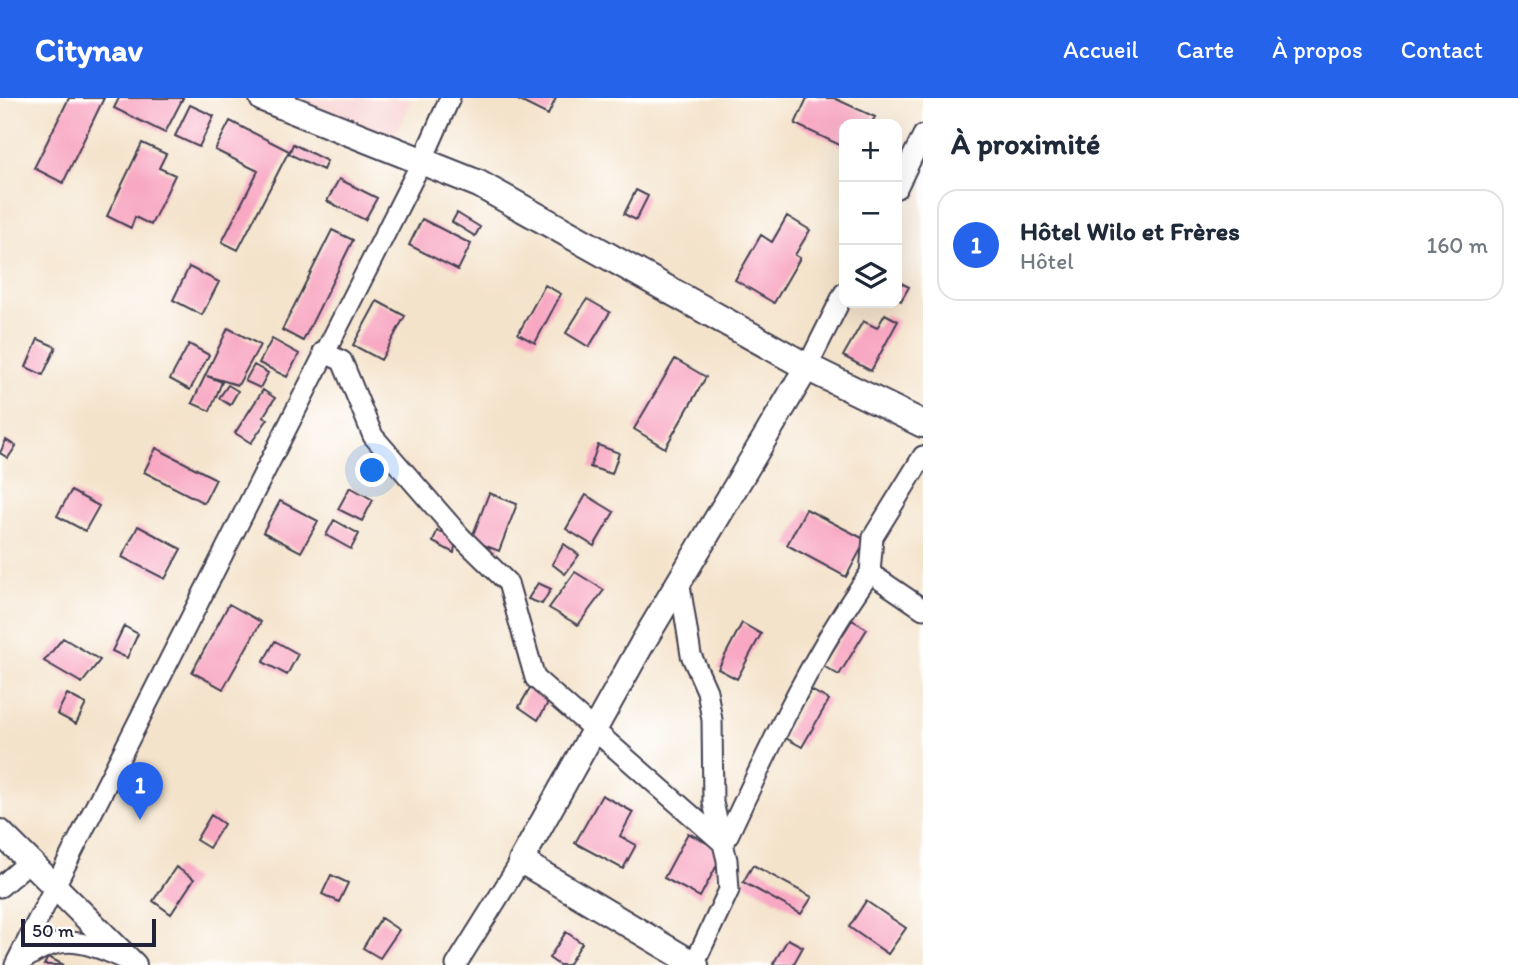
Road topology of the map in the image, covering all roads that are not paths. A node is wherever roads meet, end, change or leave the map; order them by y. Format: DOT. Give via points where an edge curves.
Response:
graph roads {
  1 [pos="263,98"];
  2 [pos="450,98"];
  3 [pos="923,135"];
  4 [pos="423,159"];
  5 [pos="900,182"];
  6 [pos="839,303"];
  7 [pos="323,352"];
  8 [pos="807,367"];
  9 [pos="923,424"];
  10 [pos="923,456"];
  11 [pos="870,573"];
  12 [pos="680,585"];
  13 [pos="923,609"];
  14 [pos="594,727"];
  15 [pos="0,832"];
  16 [pos="724,844"];
  17 [pos="521,860"];
  18 [pos="30,861"];
  19 [pos="54,886"];
  20 [pos="0,887"];
  21 [pos="130,962"];
  22 [pos="695,964"];
  23 [pos="16,965"];
  24 [pos="456,965"];
  1 -- 4 [label="main road"];
  2 -- 4 [label="street"];
  3 -- 5 [label="street"];
  4 -- 7 [label="street"];
  4 -- 8 [label="main road" via="479,184"];
  6 -- 8 [label="street"];
  7 -- 14 [label="street" via="342,361 373,436 461,537 508,583 535,678"];
  7 -- 19 [label="street"];
  8 -- 9 [label="main road"];
  8 -- 12 [label="street"];
  10 -- 11 [label="street" via="873,537"];
  11 -- 13 [label="street"];
  11 -- 16 [label="street" via="841,614 788,710"];
  12 -- 14 [label="street"];
  12 -- 16 [label="street" via="691,655 708,691 713,803"];
  14 -- 16 [label="street"];
  14 -- 17 [label="street"];
  15 -- 18 [label="street"];
  16 -- 22 [label="street" via="729,890"];
  17 -- 22 [label="street"];
  17 -- 24 [label="street"];
  18 -- 19 [label="street"];
  18 -- 20 [label="street"];
  19 -- 21 [label="street"];
  19 -- 23 [label="street"];
  21 -- 23 [label="street" via="94,945 62,941 36,950"];
}
